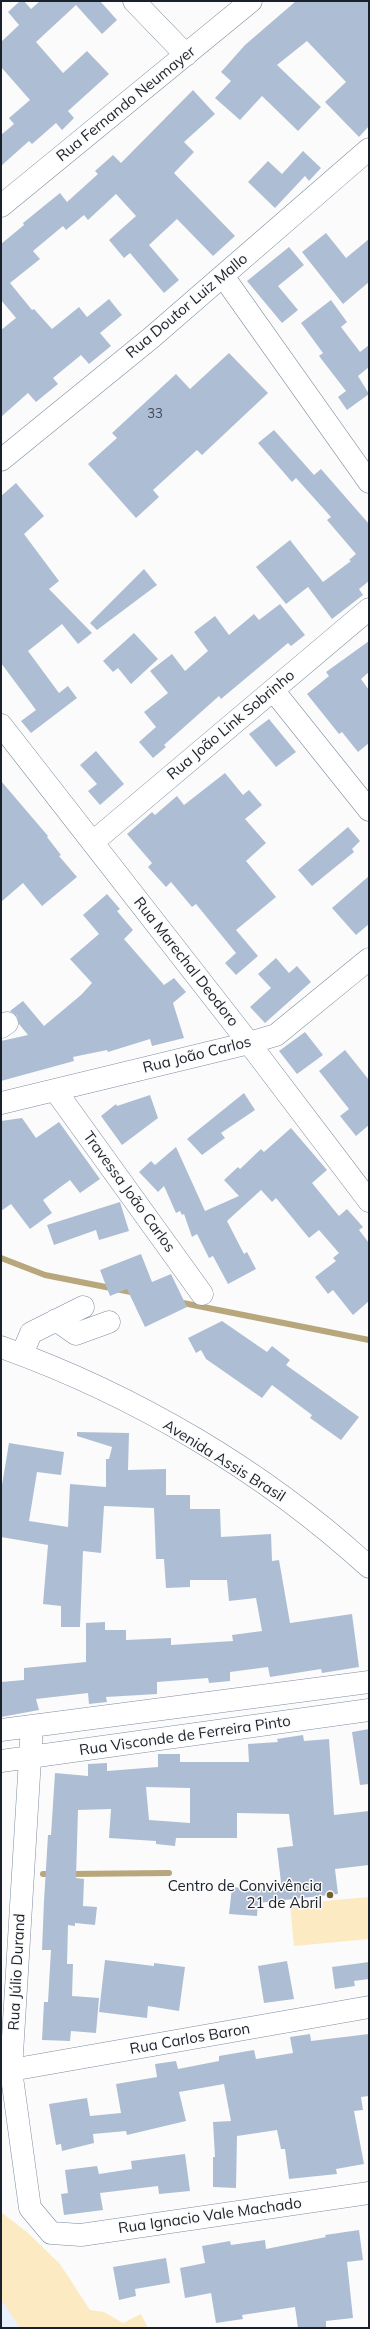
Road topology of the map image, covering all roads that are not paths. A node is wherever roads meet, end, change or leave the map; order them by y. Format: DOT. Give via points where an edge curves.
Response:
graph roads {
  1 [pos="134,1"];
  2 [pos="251,1"];
  3 [pos="186,55"];
  4 [pos="369,149"];
  5 [pos="1,206"];
  6 [pos="223,276"];
  7 [pos="1,460"];
  8 [pos="369,482"];
  9 [pos="369,609"];
  10 [pos="273,690"];
  11 [pos="1,725"];
  12 [pos="369,810"];
  13 [pos="93,842"];
  14 [pos="369,959"];
  15 [pos="249,1043"];
  16 [pos="56,1090"];
  17 [pos="1,1103"];
  18 [pos="369,1200"];
  19 [pos="202,1294"];
  20 [pos="83,1307"];
  21 [pos="56,1320"];
  22 [pos="109,1322"];
  23 [pos="1,1347"];
  24 [pos="22,1354"];
  25 [pos="369,1566"];
  26 [pos="369,1682"];
  27 [pos="369,1710"];
  28 [pos="32,1726"];
  29 [pos="1,1730"];
  30 [pos="31,1757"];
  31 [pos="1,1761"];
  32 [pos="369,2007"];
  33 [pos="12,2070"];
  34 [pos="369,2193"];
  35 [pos="51,2233"];
  1 -- 3 [label="street"];
  2 -- 3 [label="street, Rua Fernando Neumayer"];
  3 -- 5 [label="street, Rua Fernando Neumayer"];
  4 -- 6 [label="street, Rua Doutor Luiz Mallo"];
  6 -- 7 [label="street, Rua Doutor Luiz Mallo"];
  6 -- 8 [label="street"];
  9 -- 10 [label="street, Rua João Link Sobrinho"];
  10 -- 12 [label="street"];
  10 -- 13 [label="street, Rua João Link Sobrinho"];
  11 -- 13 [label="street, Rua Marechal Deodoro"];
  13 -- 15 [label="street, Rua Marechal Deodoro"];
  14 -- 15 [label="street, Rua João Carlos" via="276,1035"];
  15 -- 16 [label="street, Rua João Carlos"];
  15 -- 18 [label="street, Rua Marechal Deodoro"];
  16 -- 17 [label="street, Rua João Carlos"];
  16 -- 19 [label="street, Travessa João Carlos"];
  20 -- 21 [label="street"];
  21 -- 22 [label="street" via="76,1334"];
  21 -- 24 [label="street" via="31,1333"];
  23 -- 24 [label="street, Avenida Assis Brasil"];
  24 -- 25 [label="street, Avenida Assis Brasil" via="116,1397 190,1436 305,1513"];
  26 -- 28 [label="street, Rua Visconde de Ferreira Pinto"];
  27 -- 30 [label="street, Rua Visconde de Ferreira Pinto"];
  28 -- 29 [label="street, Rua Visconde de Ferreira Pinto"];
  28 -- 30 [label="street, Rua Júlio Durand"];
  30 -- 31 [label="street, Rua Visconde de Ferreira Pinto"];
  30 -- 33 [label="street, Rua Júlio Durand"];
  32 -- 33 [label="street, Rua Carlos Baron"];
  33 -- 35 [label="street, Rua Júlio Durand" via="30,2208"];
  34 -- 35 [label="street, Rua Ignacio Vale Machado" via="81,2235"];
}
